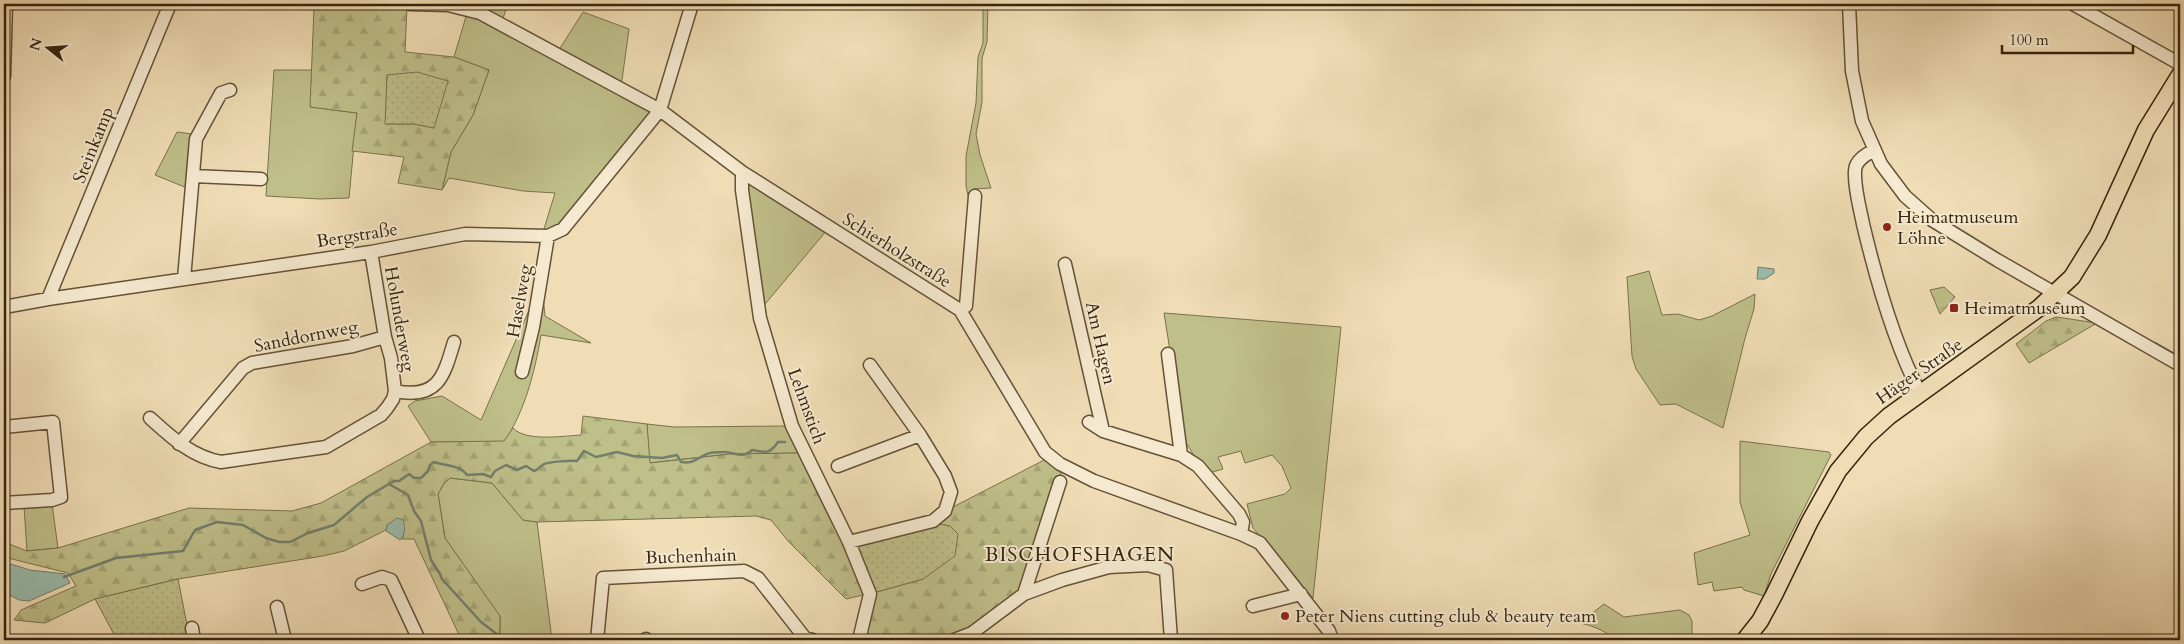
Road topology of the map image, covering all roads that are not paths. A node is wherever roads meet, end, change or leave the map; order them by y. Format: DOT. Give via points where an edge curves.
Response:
graph roads {
  1 [pos="6,4"];
  2 [pos="170,4"];
  3 [pos="410,4"];
  4 [pos="692,4"];
  5 [pos="1849,4"];
  6 [pos="2073,4"];
  7 [pos="2180,64"];
  8 [pos="2180,75"];
  9 [pos="4,76"];
  10 [pos="230,90"];
  11 [pos="660,110"];
  12 [pos="1874,150"];
  13 [pos="742,172"];
  14 [pos="193,176"];
  15 [pos="261,179"];
  16 [pos="975,196"];
  17 [pos="548,236"];
  18 [pos="371,252"];
  19 [pos="1065,264"];
  20 [pos="184,279"];
  21 [pos="2056,294"];
  22 [pos="48,299"];
  23 [pos="4,307"];
  24 [pos="960,310"];
  25 [pos="384,337"];
  26 [pos="454,342"];
  27 [pos="1168,354"];
  28 [pos="870,365"];
  29 [pos="2180,365"];
  30 [pos="522,372"];
  31 [pos="395,392"];
  32 [pos="1920,393"];
  33 [pos="150,418"];
  34 [pos="1089,422"];
  35 [pos="4,427"];
  36 [pos="1103,431"];
  37 [pos="920,435"];
  38 [pos="179,444"];
  39 [pos="1181,455"];
  40 [pos="838,466"];
  41 [pos="1060,482"];
  42 [pos="4,503"];
  43 [pos="1242,534"];
  44 [pos="849,542"];
  45 [pos="362,584"];
  46 [pos="1024,594"];
  47 [pos="1301,594"];
  48 [pos="1253,606"];
  49 [pos="277,607"];
  50 [pos="285,640"];
  51 [pos="419,640"];
  52 [pos="597,640"];
  53 [pos="813,640"];
  54 [pos="859,640"];
  55 [pos="954,640"];
  56 [pos="1171,640"];
  57 [pos="1332,640"];
  58 [pos="1745,640"];
  1 -- 9 [label="street"];
  2 -- 22 [label="street, Steinkamp"];
  3 -- 11 [label="street, Schierholzstraße" via="448,5 480,13"];
  4 -- 11 [label="street"];
  5 -- 12 [label="street" via="1852,71 1862,121"];
  6 -- 7 [label="street"];
  8 -- 21 [label="main road, Häger Straße" via="2146,130 2088,253"];
  10 -- 14 [label="street" via="221,94 196,138"];
  11 -- 13 [label="street, Schierholzstraße"];
  11 -- 17 [label="street" via="563,229"];
  12 -- 21 [label="street" via="1905,196 1932,220"];
  12 -- 32 [label="street" via="1858,161 1854,170 1859,204 1869,250 1906,365"];
  13 -- 24 [label="street, Schierholzstraße"];
  13 -- 44 [label="street, Lehmstich" via="760,318 766,341 792,426"];
  14 -- 15 [label="street"];
  14 -- 20 [label="street"];
  16 -- 24 [label="street" via="966,306"];
  17 -- 18 [label="street, Bergstraße" via="465,234"];
  17 -- 30 [label="street, Haselweg"];
  18 -- 20 [label="street, Bergstraße"];
  18 -- 25 [label="street, Holunderweg"];
  19 -- 36 [label="street, Am Hagen"];
  20 -- 22 [label="street, Bergstraße"];
  21 -- 29 [label="street"];
  21 -- 32 [label="main road, Häger Straße" via="1984,350"];
  22 -- 23 [label="street, Bergstraße"];
  24 -- 43 [label="street, Schierholzstraße" via="1045,452 1060,464 1094,482"];
  25 -- 31 [label="street, Holunderweg" via="391,358"];
  25 -- 38 [label="street, Sanddornweg" via="354,346 252,363 243,368"];
  26 -- 31 [label="street, Holunderweg" via="446,369 437,384 427,390"];
  27 -- 39 [label="street"];
  28 -- 37 [label="street"];
  31 -- 38 [label="street, Holunderweg" via="381,414 326,447 221,462 208,460"];
  32 -- 58 [label="main road, Häger Straße" via="1866,437 1838,471 1774,596"];
  33 -- 38 [label="street, Holunderweg"];
  34 -- 36 [label="street"];
  35 -- 42 [label="street" via="53,422 61,497"];
  36 -- 39 [label="street"];
  37 -- 40 [label="street"];
  37 -- 44 [label="street" via="951,492 946,511 933,520"];
  39 -- 43 [label="street" via="1198,466 1239,514 1243,522"];
  41 -- 46 [label="street"];
  43 -- 47 [label="street, Schierholzstraße" via="1260,543"];
  44 -- 54 [label="street, Lehmstich" via="870,594"];
  45 -- 51 [label="street" via="382,578 391,580"];
  46 -- 55 [label="street" via="972,632"];
  46 -- 56 [label="street" via="1109,567 1148,565 1166,570"];
  47 -- 48 [label="street"];
  47 -- 57 [label="street, Schierholzstraße" via="1329,631"];
  49 -- 50 [label="street"];
  52 -- 53 [label="street, Buchenhain" via="603,578 744,571 758,578 805,638"];
}
